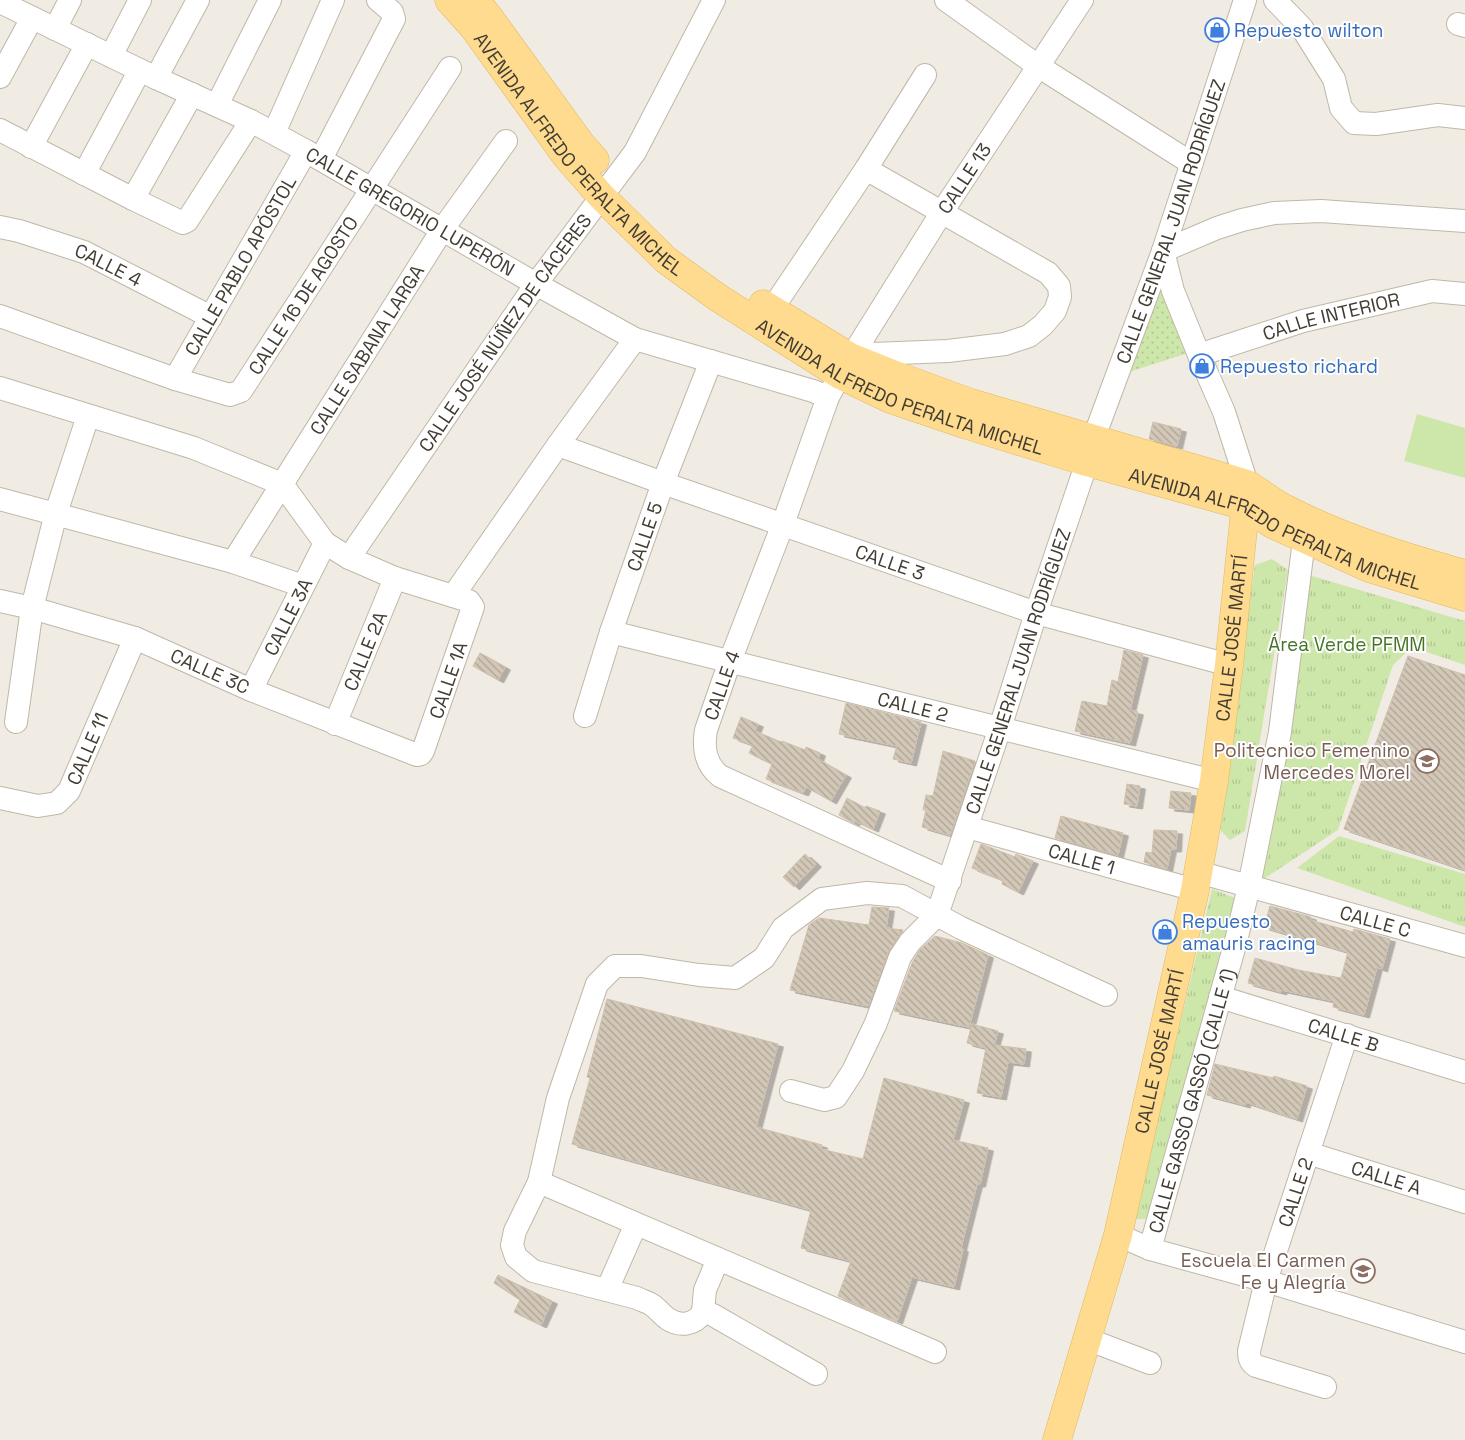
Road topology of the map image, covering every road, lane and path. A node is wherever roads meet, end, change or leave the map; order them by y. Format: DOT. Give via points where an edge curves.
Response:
graph roads {
  1 [pos="70,0"];
  2 [pos="140,0"];
  3 [pos="198,0"];
  4 [pos="270,0"];
  5 [pos="333,0"];
  6 [pos="449,0"];
  7 [pos="475,0"];
  8 [pos="714,0"];
  9 [pos="946,0"];
  10 [pos="1082,0"];
  11 [pos="1245,0"];
  12 [pos="1275,0"];
  13 [pos="5,2"];
  14 [pos="385,6"];
  15 [pos="32,18"];
  16 [pos="56,29"];
  17 [pos="87,44"];
  18 [pos="111,56"];
  19 [pos="1038,66"];
  20 [pos="450,68"];
  21 [pos="148,74"];
  22 [pos="925,75"];
  23 [pos="0,77"];
  24 [pos="192,94"];
  25 [pos="217,106"];
  26 [pos="549,116"];
  27 [pos="1465,118"];
  28 [pos="250,121"];
  29 [pos="0,130"];
  30 [pos="274,133"];
  31 [pos="506,141"];
  32 [pos="31,146"];
  33 [pos="314,155"];
  34 [pos="1191,163"];
  35 [pos="866,169"];
  36 [pos="84,174"];
  37 [pos="371,188"];
  38 [pos="606,189"];
  39 [pos="133,199"];
  40 [pos="942,212"];
  41 [pos="1465,221"];
  42 [pos="0,227"];
  43 [pos="442,230"];
  44 [pos="1163,251"];
  45 [pos="536,284"];
  46 [pos="1465,294"];
  47 [pos="772,309"];
  48 [pos="0,316"];
  49 [pos="211,317"];
  50 [pos="635,339"];
  51 [pos="1199,355"];
  52 [pos="711,361"];
  53 [pos="844,369"];
  54 [pos="175,379"];
  55 [pos="0,388"];
  56 [pos="88,416"];
  57 [pos="558,445"];
  58 [pos="1090,451"];
  59 [pos="663,483"];
  60 [pos="282,484"];
  61 [pos="1246,495"];
  62 [pos="0,499"];
  63 [pos="56,513"];
  64 [pos="783,524"];
  65 [pos="1304,540"];
  66 [pos="325,543"];
  67 [pos="349,558"];
  68 [pos="233,562"];
  69 [pos="1465,574"];
  70 [pos="395,578"];
  71 [pos="303,586"];
  72 [pos="1465,597"];
  73 [pos="461,598"];
  74 [pos="0,601"];
  75 [pos="32,608"];
  76 [pos="1036,612"];
  77 [pos="611,632"];
  78 [pos="135,638"];
  79 [pos="730,662"];
  80 [pos="1229,665"];
  81 [pos="251,690"];
  82 [pos="585,716"];
  83 [pos="16,722"];
  84 [pos="336,724"];
  85 [pos="1000,728"];
  86 [pos="415,754"];
  87 [pos="1214,780"];
  88 [pos="0,798"];
  89 [pos="967,827"];
  90 [pos="950,881"];
  91 [pos="1197,881"];
  92 [pos="1250,886"];
  93 [pos="937,915"];
  94 [pos="1465,946"];
  95 [pos="1106,995"];
  96 [pos="1220,997"];
  97 [pos="1347,1035"];
  98 [pos="1465,1072"];
  99 [pos="791,1091"];
  100 [pos="1308,1153"];
  101 [pos="539,1182"];
  102 [pos="1465,1202"];
  103 [pos="636,1224"];
  104 [pos="1118,1235"];
  105 [pos="1150,1249"];
  106 [pos="718,1259"];
  107 [pos="1266,1281"];
  108 [pos="608,1290"];
  109 [pos="702,1312"];
  110 [pos="1087,1339"];
  111 [pos="1465,1342"];
  112 [pos="935,1352"];
  113 [pos="1150,1363"];
  114 [pos="816,1374"];
  115 [pos="1325,1387"];
  116 [pos="1057,1440"];
  1 -- 16 [label="street"];
  2 -- 18 [label="street"];
  3 -- 21 [label="street"];
  4 -- 25 [label="street"];
  5 -- 30 [label="street"];
  6 -- 26 [label="main road, AVENIDA ALFREDO PERALTA MICHEL"];
  7 -- 26 [label="main road, AVENIDA ALFREDO PERALTA MICHEL"];
  8 -- 38 [label="street, CALLE JOSÉ NÚÑEZ DE CÁCERES" via="635,152"];
  9 -- 19 [label="street"];
  10 -- 19 [label="street, CALLE 13"];
  11 -- 34 [label="street, CALLE GENERAL JUAN RODRÍGUEZ"];
  12 -- 27 [label="street" via="1302,28 1334,79 1340,108 1354,123 1376,124 1438,115"];
  13 -- 15 [label="street, CALLE GREGORIO LUPERÓN"];
  14 -- 33 [label="street, CALLE PABLO APÓSTOL" via="394,19"];
  15 -- 16 [label="street, CALLE GREGORIO LUPERÓN"];
  15 -- 23 [label="street"];
  16 -- 17 [label="street, CALLE GREGORIO LUPERÓN"];
  17 -- 18 [label="street, CALLE GREGORIO LUPERÓN"];
  17 -- 32 [label="street"];
  18 -- 21 [label="street, CALLE GREGORIO LUPERÓN"];
  19 -- 34 [label="street"];
  19 -- 40 [label="street, CALLE 13"];
  20 -- 37 [label="street, CALLE 16 DE AGOSTO"];
  21 -- 24 [label="street, CALLE GREGORIO LUPERÓN"];
  21 -- 36 [label="street"];
  22 -- 35 [label="street"];
  24 -- 25 [label="street, CALLE GREGORIO LUPERÓN"];
  24 -- 39 [label="street"];
  25 -- 28 [label="street, CALLE GREGORIO LUPERÓN"];
  26 -- 38 [label="main road, AVENIDA ALFREDO PERALTA MICHEL" via="566,156"];
  28 -- 30 [label="street, CALLE GREGORIO LUPERÓN"];
  28 -- 39 [label="street" via="187,221 178,222"];
  29 -- 32 [label="street"];
  30 -- 33 [label="street, CALLE GREGORIO LUPERÓN"];
  31 -- 43 [label="street, CALLE SABANA LARGA"];
  32 -- 36 [label="street"];
  33 -- 37 [label="street, CALLE GREGORIO LUPERÓN"];
  33 -- 49 [label="street, CALLE PABLO APÓSTOL"];
  34 -- 44 [label="street, CALLE GENERAL JUAN RODRÍGUEZ"];
  35 -- 40 [label="street, CALLE GREGORIO LUPERÓN"];
  35 -- 47 [label="street"];
  36 -- 39 [label="street"];
  37 -- 43 [label="street, CALLE GREGORIO LUPERÓN"];
  37 -- 54 [label="street, CALLE 16 DE AGOSTO" via="241,390 230,395"];
  38 -- 45 [label="street, CALLE JOSÉ NÚÑEZ DE CÁCERES"];
  38 -- 47 [label="main road, AVENIDA ALFREDO PERALTA MICHEL" via="727,281"];
  38 -- 53 [label="main road, AVENIDA ALFREDO PERALTA MICHEL" via="666,260 717,297"];
  40 -- 53 [label="street, CALLE 13"];
  40 -- 53 [label="street, CALLE GREGORIO LUPERÓN" via="1048,273 1059,286 1060,297 1055,311 1029,336 1005,344 948,351 873,354"];
  41 -- 44 [label="street" via="1321,211 1274,213 1217,228"];
  42 -- 49 [label="street, CALLE 4" via="84,252"];
  43 -- 45 [label="street, CALLE GREGORIO LUPERÓN"];
  43 -- 60 [label="street, CALLE SABANA LARGA"];
  44 -- 51 [label="street, CALLE JOSÉ MARTÍ" via="1173,291"];
  44 -- 58 [label="street, CALLE GENERAL JUAN RODRÍGUEZ"];
  45 -- 50 [label="street, CALLE GREGORIO LUPERÓN"];
  45 -- 67 [label="street, CALLE JOSÉ NÚÑEZ DE CÁCERES"];
  46 -- 51 [label="street, CALLE INTERIOR" via="1432,291 1303,322"];
  47 -- 53 [label="main road, AVENIDA ALFREDO PERALTA MICHEL"];
  48 -- 54 [label="street, CALLE 16 DE AGOSTO"];
  49 -- 54 [label="street, CALLE PABLO APÓSTOL"];
  50 -- 52 [label="street, CALLE GREGORIO LUPERÓN"];
  50 -- 57 [label="street"];
  51 -- 61 [label="street, CALLE JOSÉ MARTÍ" via="1224,412"];
  52 -- 53 [label="street, CALLE GREGORIO LUPERÓN" via="813,390"];
  52 -- 59 [label="street, CALLE 5"];
  53 -- 58 [label="main road, AVENIDA ALFREDO PERALTA MICHEL" via="971,403"];
  53 -- 64 [label="street, CALLE 4"];
  55 -- 56 [label="street"];
  56 -- 60 [label="street" via="194,448"];
  56 -- 63 [label="street"];
  57 -- 59 [label="street, CALLE 3"];
  57 -- 73 [label="street"];
  58 -- 61 [label="main road, AVENIDA ALFREDO PERALTA MICHEL"];
  58 -- 76 [label="street, CALLE GENERAL JUAN RODRÍGUEZ"];
  59 -- 64 [label="street, CALLE 3"];
  59 -- 77 [label="street, CALLE 5"];
  60 -- 66 [label="street"];
  60 -- 68 [label="street, CALLE SABANA LARGA"];
  61 -- 65 [label="main road, AVENIDA ALFREDO PERALTA MICHEL" via="1274,525"];
  61 -- 69 [label="main road, AVENIDA ALFREDO PERALTA MICHEL" via="1372,546"];
  61 -- 80 [label="main road, CALLE JOSÉ MARTÍ"];
  62 -- 63 [label="street"];
  63 -- 68 [label="street"];
  63 -- 75 [label="street"];
  64 -- 76 [label="street, CALLE 3"];
  64 -- 79 [label="street, CALLE 4"];
  65 -- 72 [label="main road, AVENIDA ALFREDO PERALTA MICHEL" via="1369,568"];
  65 -- 92 [label="street, CALLE GASSÓ GASSÓ (CALLE 1)" via="1280,732"];
  66 -- 67 [label="street"];
  66 -- 71 [label="street, CALLE 3A"];
  67 -- 70 [label="street"];
  68 -- 71 [label="street"];
  70 -- 73 [label="street"];
  70 -- 84 [label="street, CALLE 2A"];
  71 -- 81 [label="street, CALLE 3A"];
  73 -- 86 [label="street, CALLE 1A" via="473,608 470,619 423,751"];
  74 -- 75 [label="street, CALLE 3C"];
  75 -- 78 [label="street, CALLE 3C"];
  75 -- 83 [label="street"];
  76 -- 80 [label="street, CALLE 3"];
  76 -- 85 [label="street, CALLE GENERAL JUAN RODRÍGUEZ"];
  77 -- 79 [label="street, CALLE 2"];
  77 -- 82 [label="street, CALLE 5"];
  78 -- 81 [label="street, CALLE 3C"];
  78 -- 88 [label="street, CALLE 11" via="69,791 57,803 38,806"];
  79 -- 85 [label="street, CALLE 2"];
  79 -- 90 [label="street, CALLE 4" via="704,742 707,760 714,771"];
  80 -- 87 [label="main road, CALLE JOSÉ MARTÍ"];
  81 -- 84 [label="street, CALLE 3C"];
  84 -- 86 [label="street, CALLE 3C"];
  85 -- 87 [label="street, CALLE 2"];
  85 -- 89 [label="street, CALLE GENERAL JUAN RODRÍGUEZ"];
  87 -- 91 [label="main road, CALLE JOSÉ MARTÍ"];
  89 -- 90 [label="street, CALLE GENERAL JUAN RODRÍGUEZ"];
  89 -- 91 [label="street, CALLE 1"];
  90 -- 93 [label="street, CALLE GENERAL JUAN RODRÍGUEZ"];
  91 -- 92 [label="street, CALLE C"];
  91 -- 104 [label="main road, CALLE JOSÉ MARTÍ"];
  92 -- 94 [label="street, CALLE C"];
  92 -- 96 [label="street, CALLE GASSÓ GASSÓ (CALLE 1)"];
  93 -- 95 [label="street"];
  93 -- 99 [label="street" via="900,957 872,1031 836,1097 824,1100"];
  93 -- 101 [label="street" via="902,896 866,893 822,899 783,928 764,958 735,978 641,966 615,966 597,984 580,1029 558,1098"];
  96 -- 97 [label="street, CALLE B"];
  96 -- 105 [label="street, CALLE GASSÓ GASSÓ (CALLE 1)"];
  97 -- 98 [label="street, CALLE B"];
  97 -- 100 [label="street, CALLE 2"];
  100 -- 102 [label="street, CALLE A"];
  100 -- 107 [label="street, CALLE 2"];
  101 -- 103 [label="street"];
  101 -- 108 [label="street" via="515,1231 512,1245 516,1257 533,1271"];
  103 -- 106 [label="street"];
  103 -- 108 [label="street"];
  104 -- 105 [label="street"];
  104 -- 110 [label="main road, CALLE JOSÉ MARTÍ"];
  105 -- 107 [label="street"];
  106 -- 109 [label="street" via="705,1290"];
  106 -- 112 [label="street"];
  107 -- 111 [label="street"];
  107 -- 115 [label="street, CALLE 2" via="1249,1359 1252,1364"];
  108 -- 109 [label="street" via="645,1302 676,1323 696,1321"];
  109 -- 114 [label="street" via="720,1318"];
  110 -- 113 [label="street"];
  110 -- 116 [label="main road, CALLE JOSÉ MARTÍ"];
}
